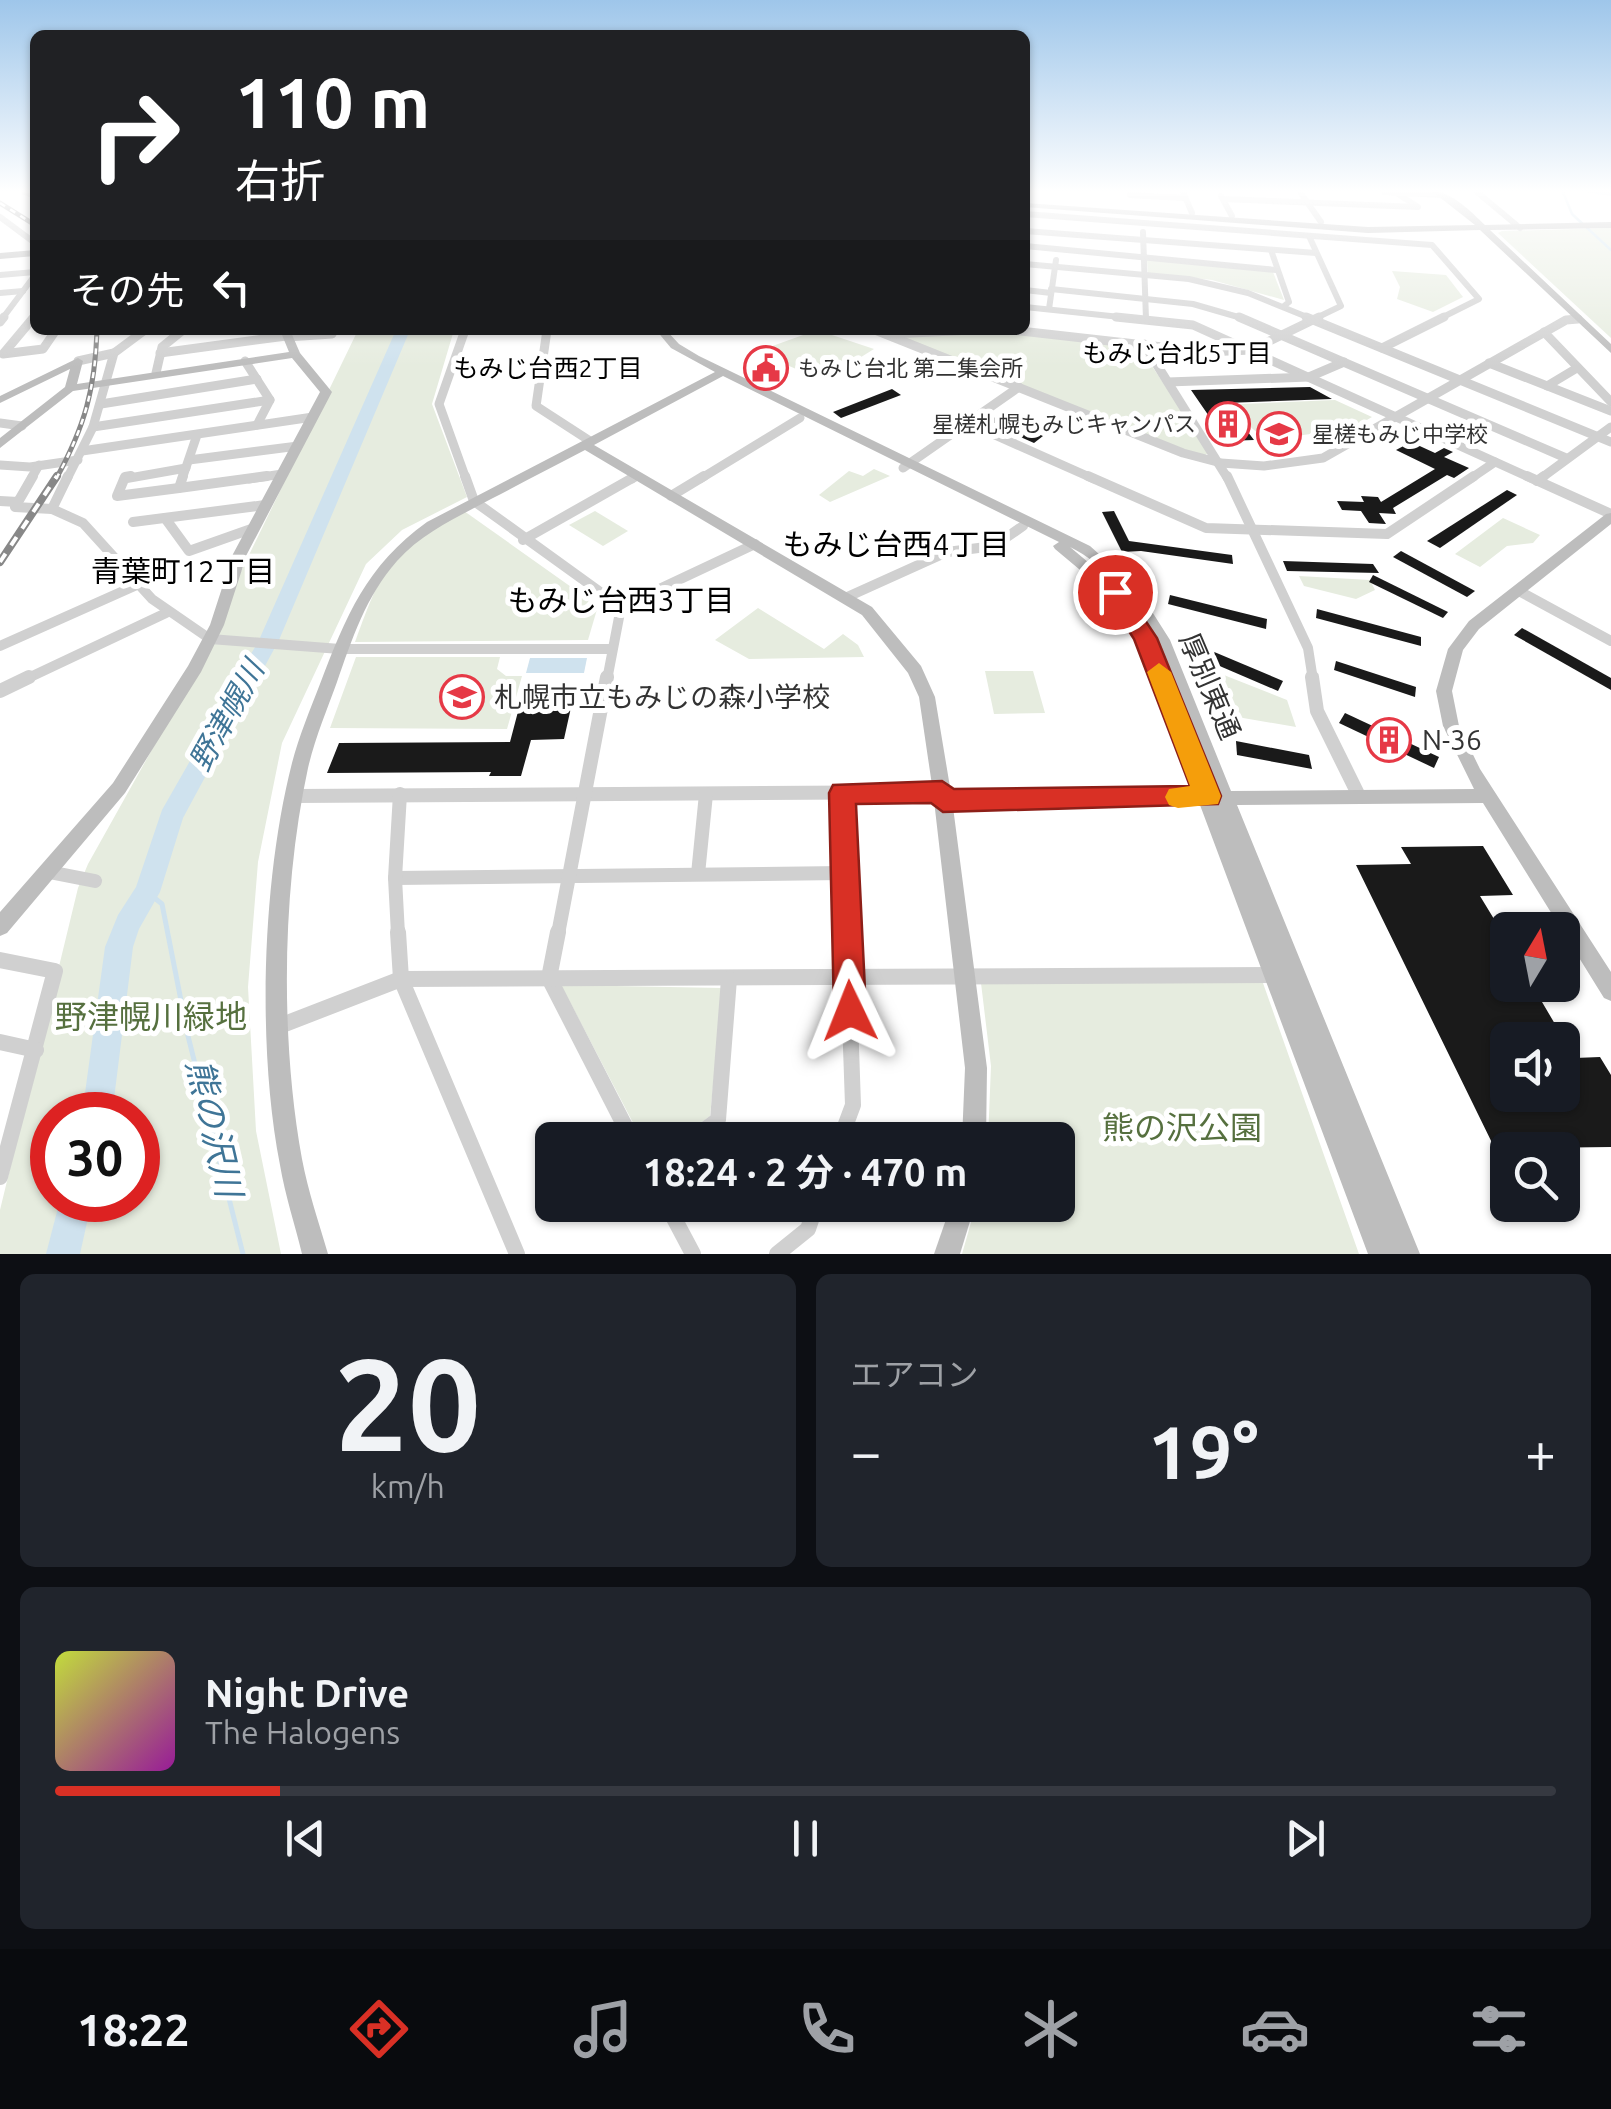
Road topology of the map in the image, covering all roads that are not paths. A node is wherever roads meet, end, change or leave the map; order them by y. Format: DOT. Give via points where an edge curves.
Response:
graph roads {
  1 [pos="1271,250"];
  2 [pos="30,251"];
  3 [pos="1057,251"];
  4 [pos="1074,251"];
  5 [pos="1144,251"];
  6 [pos="1279,251"];
  7 [pos="1436,251"];
  8 [pos="1507,251"];
  9 [pos="1316,253"];
  10 [pos="0,256"];
  11 [pos="1144,257"];
  12 [pos="1030,264"];
  13 [pos="1055,266"];
  14 [pos="1276,270"];
  15 [pos="30,274"];
  16 [pos="0,275"];
  17 [pos="1144,276"];
  18 [pos="30,282"];
  19 [pos="1030,290"];
  20 [pos="24,291"];
  21 [pos="1051,291"];
  22 [pos="0,293"];
  23 [pos="1145,299"];
  24 [pos="1284,306"];
  25 [pos="1030,308"];
  26 [pos="1049,310"];
  27 [pos="3,313"];
  28 [pos="30,313"];
  29 [pos="1118,317"];
  30 [pos="30,319"];
  31 [pos="1578,319"];
  32 [pos="1146,320"];
  33 [pos="1316,320"];
  34 [pos="0,322"];
  35 [pos="1030,332"];
  36 [pos="1544,332"];
  37 [pos="53,335"];
  38 [pos="138,335"];
  39 [pos="178,335"];
  40 [pos="279,335"];
  41 [pos="286,335"];
  42 [pos="463,335"];
  43 [pos="546,335"];
  44 [pos="654,335"];
  45 [pos="666,335"];
  46 [pos="889,335"];
  47 [pos="1284,336"];
  48 [pos="1118,342"];
  49 [pos="1144,344"];
  50 [pos="1382,348"];
  51 [pos="1251,350"];
  52 [pos="1611,350"];
  53 [pos="160,352"];
  54 [pos="114,353"];
  55 [pos="295,354"];
  56 [pos="78,361"];
  57 [pos="245,361"];
  58 [pos="1344,362"];
  59 [pos="1489,363"];
  60 [pos="1578,368"];
  61 [pos="156,373"];
  62 [pos="719,375"];
  63 [pos="1310,378"];
  64 [pos="257,379"];
  65 [pos="105,380"];
  66 [pos="1460,380"];
  67 [pos="1168,382"];
  68 [pos="1547,386"];
  69 [pos="1019,387"];
  70 [pos="70,388"];
  71 [pos="0,400"];
  72 [pos="270,400"];
  73 [pos="1429,400"];
  74 [pos="1611,402"];
  75 [pos="100,404"];
  76 [pos="1611,411"];
  77 [pos="313,417"];
  78 [pos="1396,417"];
  79 [pos="800,418"];
  80 [pos="0,423"];
  81 [pos="968,423"];
  82 [pos="257,425"];
  83 [pos="22,426"];
  84 [pos="93,426"];
  85 [pos="1611,427"];
  86 [pos="196,435"];
  87 [pos="1598,436"];
  88 [pos="1611,442"];
  89 [pos="587,443"];
  90 [pos="0,444"];
  91 [pos="298,446"];
  92 [pos="80,456"];
  93 [pos="1566,458"];
  94 [pos="1495,462"];
  95 [pos="1220,463"];
  96 [pos="187,464"];
  97 [pos="0,465"];
  98 [pos="40,465"];
  99 [pos="907,465"];
  100 [pos="282,474"];
  101 [pos="636,476"];
  102 [pos="1537,481"];
  103 [pos="179,488"];
  104 [pos="671,496"];
  105 [pos="0,501"];
  106 [pos="474,501"];
  107 [pos="18,502"];
  108 [pos="265,504"];
  109 [pos="52,509"];
  110 [pos="1611,516"];
  111 [pos="165,518"];
  112 [pos="133,522"];
  113 [pos="1023,526"];
  114 [pos="254,528"];
  115 [pos="1252,530"];
  116 [pos="524,540"];
  117 [pos="755,544"];
  118 [pos="139,584"];
  119 [pos="1518,591"];
  120 [pos="845,598"];
  121 [pos="620,607"];
  122 [pos="166,612"];
  123 [pos="217,640"];
  124 [pos="1610,640"];
  125 [pos="0,646"];
  126 [pos="340,649"];
  127 [pos="610,649"];
  128 [pos="0,691"];
  129 [pos="842,793"];
  130 [pos="400,794"];
  131 [pos="582,794"];
  132 [pos="706,794"];
  133 [pos="295,796"];
  134 [pos="943,796"];
  135 [pos="1217,796"];
  136 [pos="1359,796"];
  137 [pos="1486,796"];
  138 [pos="49,872"];
  139 [pos="843,873"];
  140 [pos="698,874"];
  141 [pos="567,875"];
  142 [pos="395,878"];
  143 [pos="96,881"];
  144 [pos="0,927"];
  145 [pos="0,960"];
  146 [pos="1297,974"];
  147 [pos="1274,975"];
  148 [pos="548,978"];
  149 [pos="729,979"];
  150 [pos="848,979"];
  151 [pos="965,979"];
  152 [pos="401,980"];
  153 [pos="1611,990"];
  154 [pos="277,1027"];
  155 [pos="0,1042"];
  156 [pos="36,1050"];
  157 [pos="623,1122"];
  158 [pos="715,1122"];
  159 [pos="847,1122"];
  160 [pos="974,1122"];
  161 [pos="3,1156"];
  162 [pos="0,1176"];
  163 [pos="675,1222"];
  164 [pos="810,1222"];
  165 [pos="957,1222"];
  166 [pos="315,1254"];
  167 [pos="517,1254"];
  168 [pos="693,1254"];
  169 [pos="777,1254"];
  170 [pos="947,1254"];
  171 [pos="1380,1254"];
  172 [pos="1407,1254"];
  1 -- 14 [label="street"];
  2 -- 10 [label="street"];
  3 -- 13 [label="street"];
  4 -- 11 [label="street"];
  5 -- 11 [label="street"];
  6 -- 9 [label="street"];
  7 -- 50 [label="street" via="1479,299"];
  8 -- 31 [label="street"];
  9 -- 33 [label="street" via="1341,306"];
  11 -- 14 [label="street"];
  11 -- 17 [label="street"];
  12 -- 13 [label="street"];
  13 -- 17 [label="street"];
  13 -- 21 [label="street"];
  14 -- 24 [label="street" via="1289,302"];
  15 -- 16 [label="street"];
  17 -- 23 [label="street"];
  17 -- 24 [label="street" via="1218,284"];
  18 -- 20 [label="street"];
  19 -- 21 [label="street"];
  20 -- 22 [label="street"];
  20 -- 27 [label="street"];
  21 -- 23 [label="street"];
  21 -- 26 [label="street"];
  23 -- 32 [label="street"];
  23 -- 47 [label="street" via="1228,312"];
  24 -- 33 [label="street"];
  25 -- 26 [label="street"];
  26 -- 29 [label="street"];
  27 -- 28 [label="street"];
  27 -- 34 [label="street"];
  29 -- 32 [label="street"];
  29 -- 48 [label="street"];
  30 -- 37 [label="street" via="3,354 43,349"];
  31 -- 36 [label="street"];
  31 -- 52 [label="street"];
  32 -- 51 [label="street" via="1193,325"];
  33 -- 47 [label="street"];
  33 -- 50 [label="street"];
  35 -- 48 [label="street"];
  36 -- 59 [label="street"];
  36 -- 60 [label="street"];
  38 -- 54 [label="street"];
  39 -- 53 [label="street"];
  40 -- 53 [label="street"];
  41 -- 55 [label="street"];
  42 -- 106 [label="street" via="440,404"];
  43 -- 89 [label="street" via="536,406"];
  44 -- 62 [label="street, 厚別東通" via="668,351"];
  45 -- 62 [label="street, 厚別東通"];
  46 -- 69 [label="street"];
  47 -- 51 [label="street"];
  47 -- 58 [label="street"];
  48 -- 49 [label="street"];
  49 -- 51 [label="street"];
  49 -- 67 [label="street"];
  50 -- 66 [label="street"];
  51 -- 63 [label="street"];
  53 -- 61 [label="street"];
  54 -- 56 [label="street"];
  54 -- 65 [label="street"];
  55 -- 57 [label="street"];
  55 -- 77 [label="street" via="326,392"];
  56 -- 70 [label="street"];
  56 -- 71 [label="street"];
  57 -- 61 [label="street"];
  57 -- 64 [label="street"];
  58 -- 63 [label="street"];
  58 -- 73 [label="street"];
  59 -- 66 [label="street"];
  59 -- 68 [label="street"];
  60 -- 68 [label="street"];
  60 -- 74 [label="street"];
  61 -- 65 [label="street"];
  62 -- 79 [label="street, 厚別東通"];
  62 -- 89 [label="street"];
  62 -- 99 [label="street, 厚別東通"];
  63 -- 67 [label="street"];
  63 -- 78 [label="street"];
  64 -- 72 [label="street"];
  64 -- 75 [label="street"];
  65 -- 70 [label="street"];
  65 -- 75 [label="street"];
  66 -- 73 [label="street"];
  66 -- 87 [label="street"];
  67 -- 95 [label="street"];
  68 -- 76 [label="street"];
  69 -- 81 [label="street"];
  69 -- 95 [label="street"];
  70 -- 83 [label="street"];
  72 -- 82 [label="street"];
  72 -- 84 [label="street"];
  73 -- 78 [label="street"];
  73 -- 93 [label="street"];
  75 -- 84 [label="street"];
  77 -- 82 [label="street"];
  77 -- 91 [label="street"];
  78 -- 94 [label="street"];
  78 -- 95 [label="street" via="1324,458 1287,466"];
  79 -- 99 [label="street, 厚別東通"];
  79 -- 104 [label="street"];
  80 -- 83 [label="street"];
  81 -- 99 [label="street"];
  81 -- 115 [label="street" via="1206,528"];
  82 -- 86 [label="street"];
  83 -- 90 [label="street"];
  84 -- 92 [label="street"];
  85 -- 87 [label="street"];
  86 -- 92 [label="street"];
  86 -- 96 [label="street"];
  87 -- 88 [label="street"];
  87 -- 93 [label="street"];
  89 -- 101 [label="street"];
  89 -- 106 [label="street"];
  91 -- 96 [label="street"];
  91 -- 100 [label="street"];
  92 -- 98 [label="street"];
  92 -- 109 [label="street"];
  93 -- 102 [label="street"];
  94 -- 102 [label="street"];
  94 -- 115 [label="street" via="1386,534"];
  95 -- 115 [label="street"];
  96 -- 103 [label="street"];
  96 -- 103 [label="street" via="125,477 117,496"];
  97 -- 98 [label="street"];
  98 -- 107 [label="street"];
  99 -- 113 [label="street, 厚別東通"];
  99 -- 135 [label="street, 厚別東通" via="1085,549 1132,591 1162,640"];
  100 -- 103 [label="street"];
  100 -- 108 [label="street"];
  101 -- 104 [label="street"];
  101 -- 116 [label="street"];
  102 -- 110 [label="street"];
  104 -- 117 [label="street"];
  105 -- 107 [label="street"];
  106 -- 116 [label="street"];
  106 -- 126 [label="street" via="402,544 385,562"];
  107 -- 109 [label="street" via="21,510"];
  108 -- 111 [label="street"];
  108 -- 114 [label="street"];
  109 -- 118 [label="street" via="83,523"];
  110 -- 119 [label="street"];
  111 -- 112 [label="street"];
  111 -- 114 [label="street" via="189,551"];
  113 -- 120 [label="street" via="994,546 946,552"];
  113 -- 135 [label="street, 厚別東通" via="1073,553 1115,592 1145,638"];
  114 -- 123 [label="street" via="240,554"];
  115 -- 136 [label="street" via="1308,648 1317,712"];
  116 -- 121 [label="street"];
  117 -- 120 [label="street"];
  117 -- 121 [label="street"];
  118 -- 122 [label="street"];
  118 -- 125 [label="street"];
  119 -- 124 [label="street"];
  119 -- 137 [label="street" via="1465,635 1446,678 1451,726"];
  120 -- 134 [label="street" via="868,612 915,670 927,697"];
  121 -- 127 [label="street"];
  122 -- 123 [label="street"];
  122 -- 128 [label="street"];
  123 -- 126 [label="street"];
  123 -- 138 [label="street" via="119,788"];
  126 -- 127 [label="street"];
  126 -- 133 [label="street"];
  127 -- 131 [label="street"];
  129 -- 132 [label="street"];
  129 -- 134 [label="street"];
  129 -- 139 [label="street"];
  130 -- 131 [label="street"];
  130 -- 133 [label="street"];
  130 -- 142 [label="street"];
  131 -- 132 [label="street"];
  131 -- 141 [label="street"];
  132 -- 140 [label="street"];
  133 -- 154 [label="street" via="277,878"];
  134 -- 135 [label="street"];
  134 -- 151 [label="street"];
  135 -- 136 [label="street"];
  135 -- 146 [label="street, 厚別東通"];
  135 -- 147 [label="street, 厚別東通"];
  136 -- 137 [label="street"];
  137 -- 153 [label="street"];
  138 -- 143 [label="street"];
  138 -- 144 [label="street"];
  139 -- 140 [label="street"];
  139 -- 150 [label="street"];
  140 -- 141 [label="street"];
  141 -- 142 [label="street"];
  141 -- 148 [label="street"];
  142 -- 152 [label="street"];
  145 -- 156 [label="street" via="55,972"];
  146 -- 147 [label="street"];
  146 -- 172 [label="street, 厚別東通"];
  147 -- 151 [label="street"];
  147 -- 171 [label="street, 厚別東通"];
  148 -- 149 [label="street"];
  148 -- 152 [label="street"];
  148 -- 157 [label="street"];
  149 -- 150 [label="street"];
  149 -- 158 [label="street"];
  150 -- 151 [label="street"];
  150 -- 159 [label="street" via="853,1105"];
  151 -- 160 [label="street" via="976,1068"];
  152 -- 154 [label="street"];
  152 -- 167 [label="street"];
  154 -- 166 [label="street" via="289,1153"];
  155 -- 156 [label="street"];
  156 -- 161 [label="street"];
  161 -- 162 [label="street"];
  163 -- 168 [label="street"];
  164 -- 169 [label="street"];
  165 -- 170 [label="street"];
}
